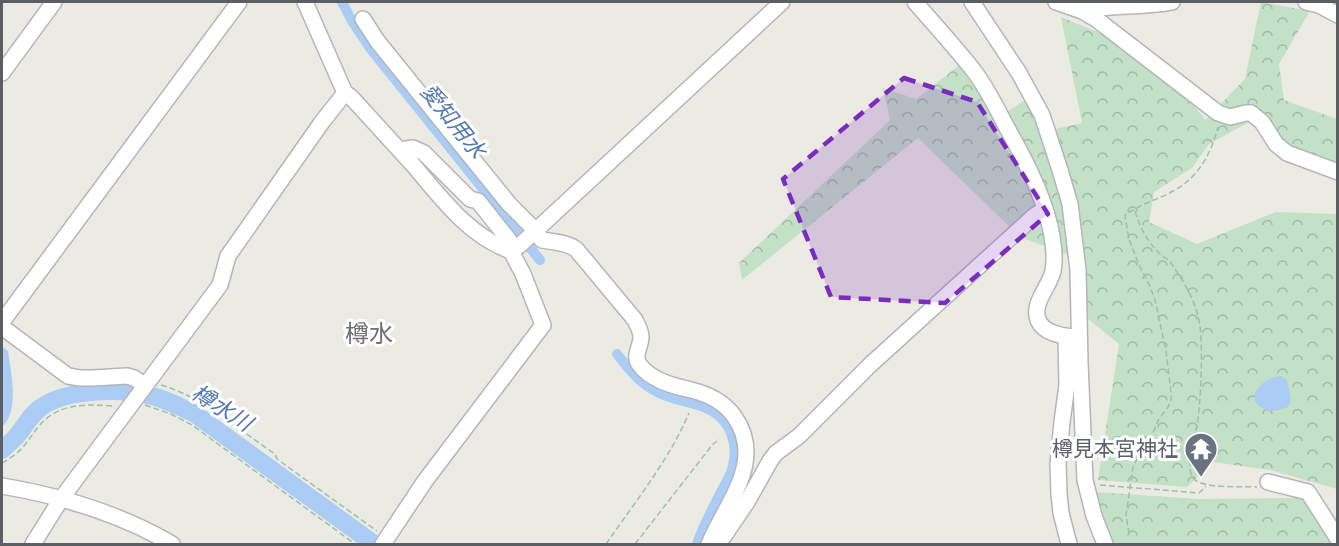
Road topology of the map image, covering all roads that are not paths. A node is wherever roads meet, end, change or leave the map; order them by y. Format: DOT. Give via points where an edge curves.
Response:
graph roads {
  1 [pos="54,2"];
  2 [pos="239,2"];
  3 [pos="305,2"];
  4 [pos="782,2"];
  5 [pos="915,2"];
  6 [pos="972,2"];
  7 [pos="1056,2"];
  8 [pos="1172,2"];
  9 [pos="1306,2"];
  10 [pos="1082,11"];
  11 [pos="1338,15"];
  12 [pos="363,18"];
  13 [pos="2,73"];
  14 [pos="345,93"];
  15 [pos="400,150"];
  16 [pos="1338,172"];
  17 [pos="509,204"];
  18 [pos="1045,209"];
  19 [pos="491,218"];
  20 [pos="534,232"];
  21 [pos="515,249"];
  22 [pos="2,324"];
  23 [pos="1073,337"];
  24 [pos="139,394"];
  25 [pos="1268,482"];
  26 [pos="2,486"];
  27 [pos="62,499"];
  28 [pos="1338,539"];
  29 [pos="386,541"];
  30 [pos="33,544"];
  31 [pos="172,544"];
  32 [pos="710,544"];
  33 [pos="1069,544"];
  34 [pos="1105,544"];
  1 -- 13 [label="street"];
  2 -- 22 [label="street"];
  3 -- 14 [label="street"];
  4 -- 20 [label="street"];
  5 -- 18 [label="street" via="989,92"];
  6 -- 23 [label="street" via="1042,115 1060,170 1070,204 1078,270"];
  7 -- 10 [label="street"];
  8 -- 10 [label="street"];
  9 -- 11 [label="street"];
  10 -- 16 [label="street" via="1220,114 1230,117 1251,113 1287,153"];
  12 -- 17 [label="street" via="378,42"];
  14 -- 15 [label="street"];
  14 -- 24 [label="street" via="238,240 228,256 220,285"];
  15 -- 19 [label="street" via="413,148 423,153 470,199 478,201"];
  15 -- 21 [label="street" via="461,219 501,248"];
  17 -- 19 [label="street"];
  17 -- 20 [label="street"];
  18 -- 23 [label="street" via="1054,259 1037,314 1046,330"];
  18 -- 32 [label="street" via="776,453 724,536"];
  19 -- 21 [label="street"];
  20 -- 21 [label="street"];
  20 -- 32 [label="street" via="542,240 576,249 635,320 641,339 638,364 662,382 717,400 738,422 745,441 746,465"];
  21 -- 29 [label="street" via="543,325 425,482"];
  22 -- 24 [label="street" via="68,376 127,376 134,378"];
  23 -- 33 [label="street" via="1059,484"];
  23 -- 34 [label="street" via="1085,480"];
  24 -- 27 [label="street"];
  25 -- 28 [label="street" via="1308,492"];
  26 -- 27 [label="street"];
  27 -- 30 [label="street"];
  27 -- 31 [label="street" via="133,524"];
}
